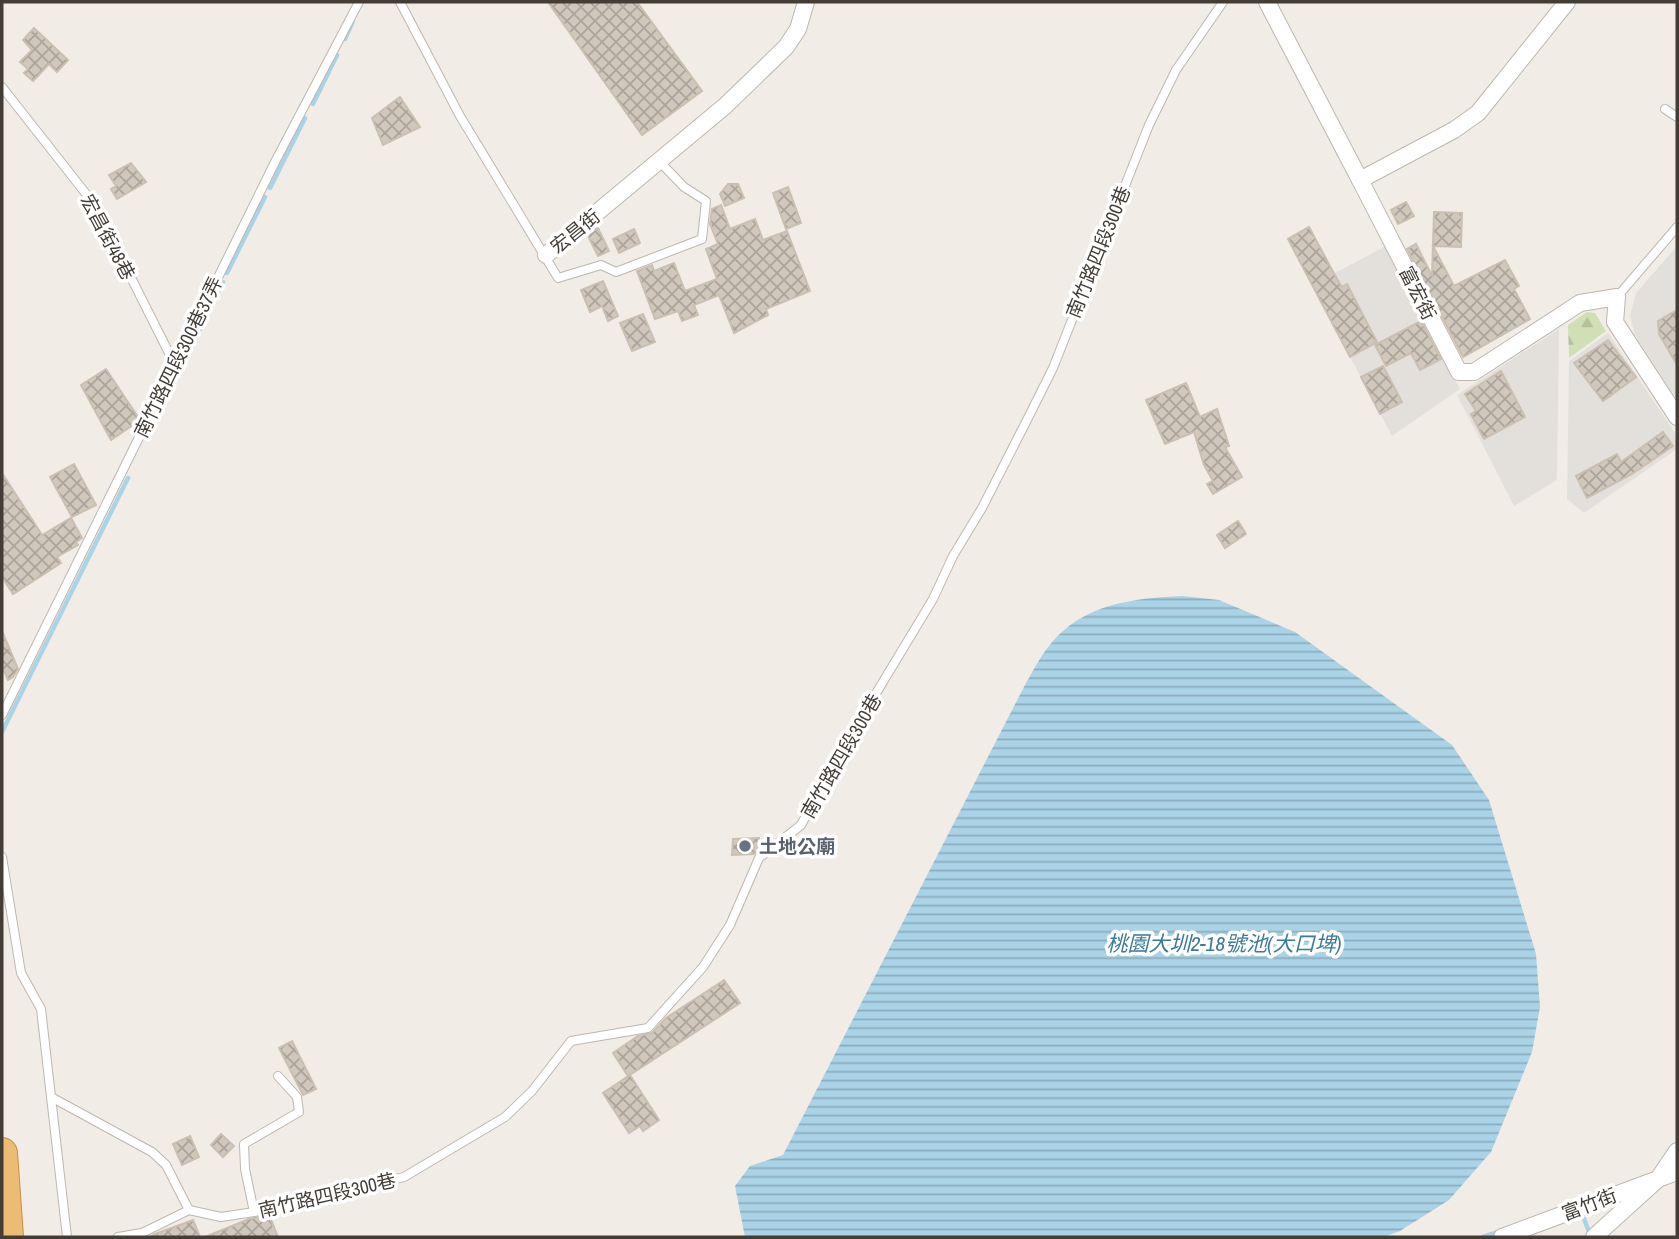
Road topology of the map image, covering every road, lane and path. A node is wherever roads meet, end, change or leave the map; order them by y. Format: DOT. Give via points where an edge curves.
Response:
graph roads {
  1 [pos="359,2"];
  2 [pos="400,2"];
  3 [pos="806,2"];
  4 [pos="1223,2"];
  5 [pos="1267,2"];
  6 [pos="1567,2"];
  7 [pos="2,87"];
  8 [pos="1665,109"];
  9 [pos="1677,117"];
  10 [pos="660,162"];
  11 [pos="1360,180"];
  12 [pos="1677,227"];
  13 [pos="546,255"];
  14 [pos="1617,297"];
  15 [pos="177,360"];
  16 [pos="1677,417"];
  17 [pos="2,715"];
  18 [pos="2,858"];
  19 [pos="278,1076"];
  20 [pos="51,1097"];
  21 [pos="1677,1151"];
  22 [pos="2,1153"];
  23 [pos="1677,1172"];
  24 [pos="1658,1179"];
  25 [pos="189,1210"];
  26 [pos="254,1212"];
  27 [pos="8,1237"];
  28 [pos="67,1237"];
  29 [pos="118,1237"];
  30 [pos="1502,1237"];
  31 [pos="1594,1237"];
  1 -- 15 [label="lane, 南竹路四段300巷37弄"];
  2 -- 13 [label="lane, 宏昌街" via="460,116"];
  3 -- 10 [label="street, 宏昌街" via="798,29 786,47"];
  4 -- 26 [label="lane, 南竹路四段300巷" via="1177,70 1149,125 1053,368 933,599 801,825 759,858 739,907 703,967 648,1028 571,1041 505,1117 435,1162 404,1177"];
  5 -- 11 [label="street"];
  6 -- 11 [label="street" via="1478,113"];
  7 -- 15 [label="lane, 宏昌街48巷" via="94,204 170,355"];
  8 -- 9 [label="lane"];
  10 -- 13 [label="street, 宏昌街"];
  10 -- 13 [label="lane" via="684,187 706,201 702,239 615,272 601,265 558,278"];
  11 -- 14 [label="street, 富宏街" via="1459,372 1474,372 1580,303"];
  12 -- 14 [label="lane"];
  14 -- 16 [label="street" via="1615,322"];
  15 -- 17 [label="lane, 南竹路四段300巷37弄"];
  18 -- 20 [label="lane" via="21,973 41,1009"];
  19 -- 26 [label="lane" via="297,1097 299,1112 244,1144"];
  20 -- 25 [label="lane" via="152,1152 166,1165"];
  20 -- 28 [label="lane"];
  21 -- 24 [label="street"];
  22 -- 27 [label="highway"];
  23 -- 24 [label="street, 富竹街"];
  24 -- 30 [label="street, 富竹街"];
  24 -- 31 [label="street"];
  25 -- 26 [label="lane, 南竹路四段300巷" via="221,1217"];
  25 -- 29 [label="lane" via="142,1233"];
}
